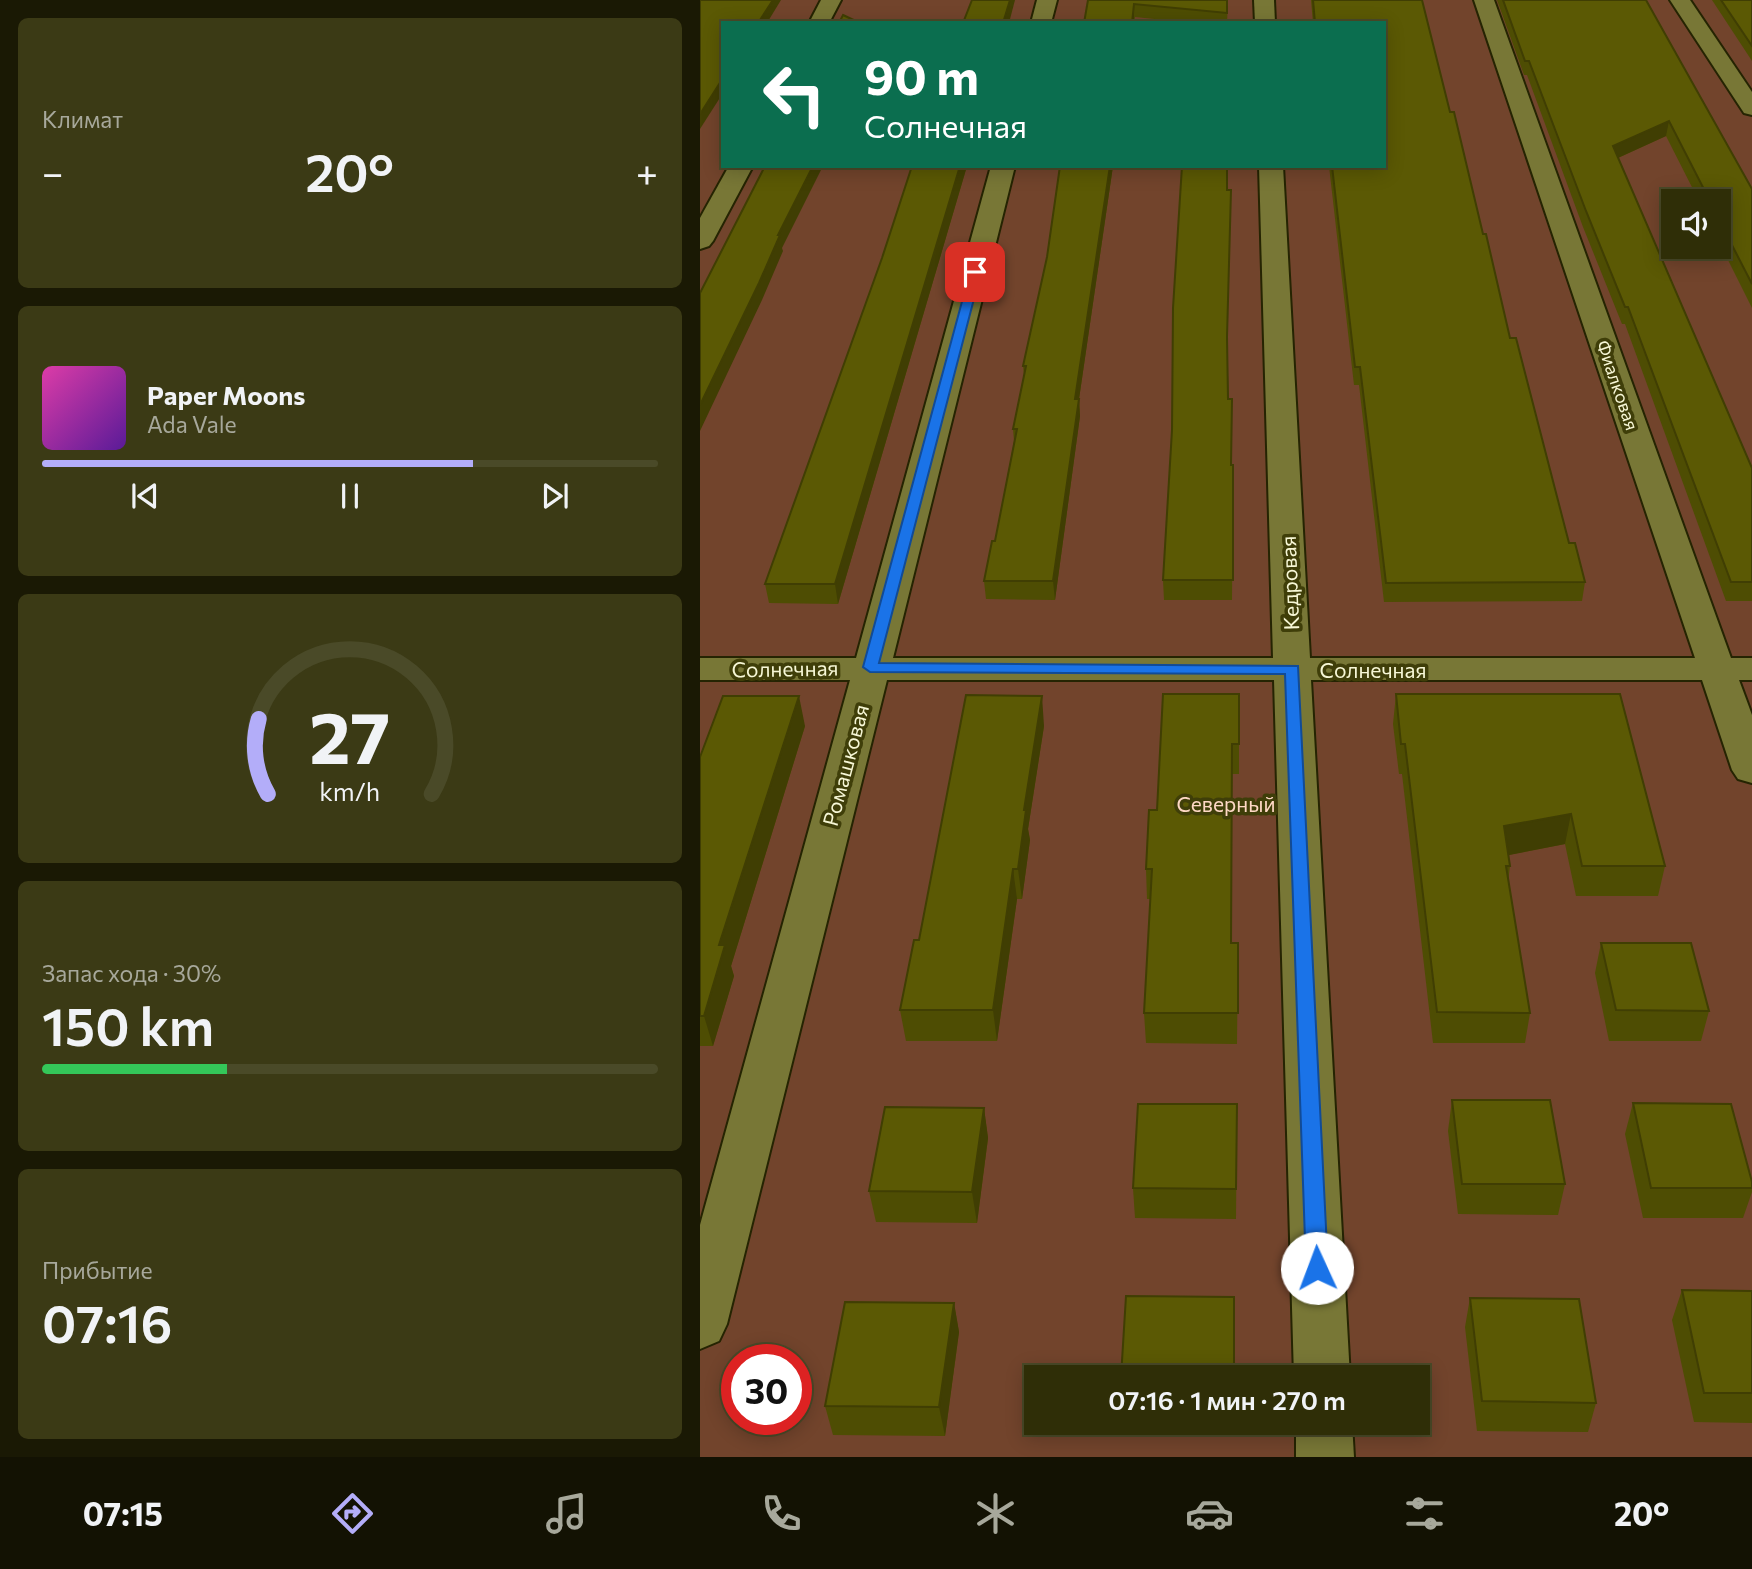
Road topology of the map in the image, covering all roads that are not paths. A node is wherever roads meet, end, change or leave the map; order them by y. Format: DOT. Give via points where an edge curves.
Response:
graph roads {
  1 [pos="831,0"];
  2 [pos="1047,0"];
  3 [pos="1264,0"];
  4 [pos="1485,0"];
  5 [pos="1680,0"];
  6 [pos="820,21"];
  7 [pos="1042,21"];
  8 [pos="1265,21"];
  9 [pos="1752,108"];
  10 [pos="740,168"];
  11 [pos="1002,168"];
  12 [pos="1271,168"];
  13 [pos="700,241"];
  14 [pos="870,667"];
  15 [pos="700,669"];
  16 [pos="1293,669"];
  17 [pos="1734,669"];
  18 [pos="1752,769"];
  19 [pos="700,1324"];
  20 [pos="1322,1365"];
  21 [pos="1324,1435"];
  22 [pos="1325,1457"];
  1 -- 6 [label="street"];
  2 -- 7 [label="street"];
  3 -- 8 [label="street"];
  4 -- 17 [label="street, Фиалковая"];
  5 -- 9 [label="street"];
  10 -- 13 [label="street"];
  11 -- 14 [label="street, Ромашковая"];
  12 -- 16 [label="street, Кедровая"];
  14 -- 15 [label="street, Солнечная"];
  14 -- 16 [label="street, Солнечная"];
  14 -- 19 [label="street, Ромашковая"];
  16 -- 17 [label="street, Солнечная"];
  16 -- 20 [label="street, Кедровая"];
  17 -- 18 [label="street, Фиалковая"];
  21 -- 22 [label="street"];
}
